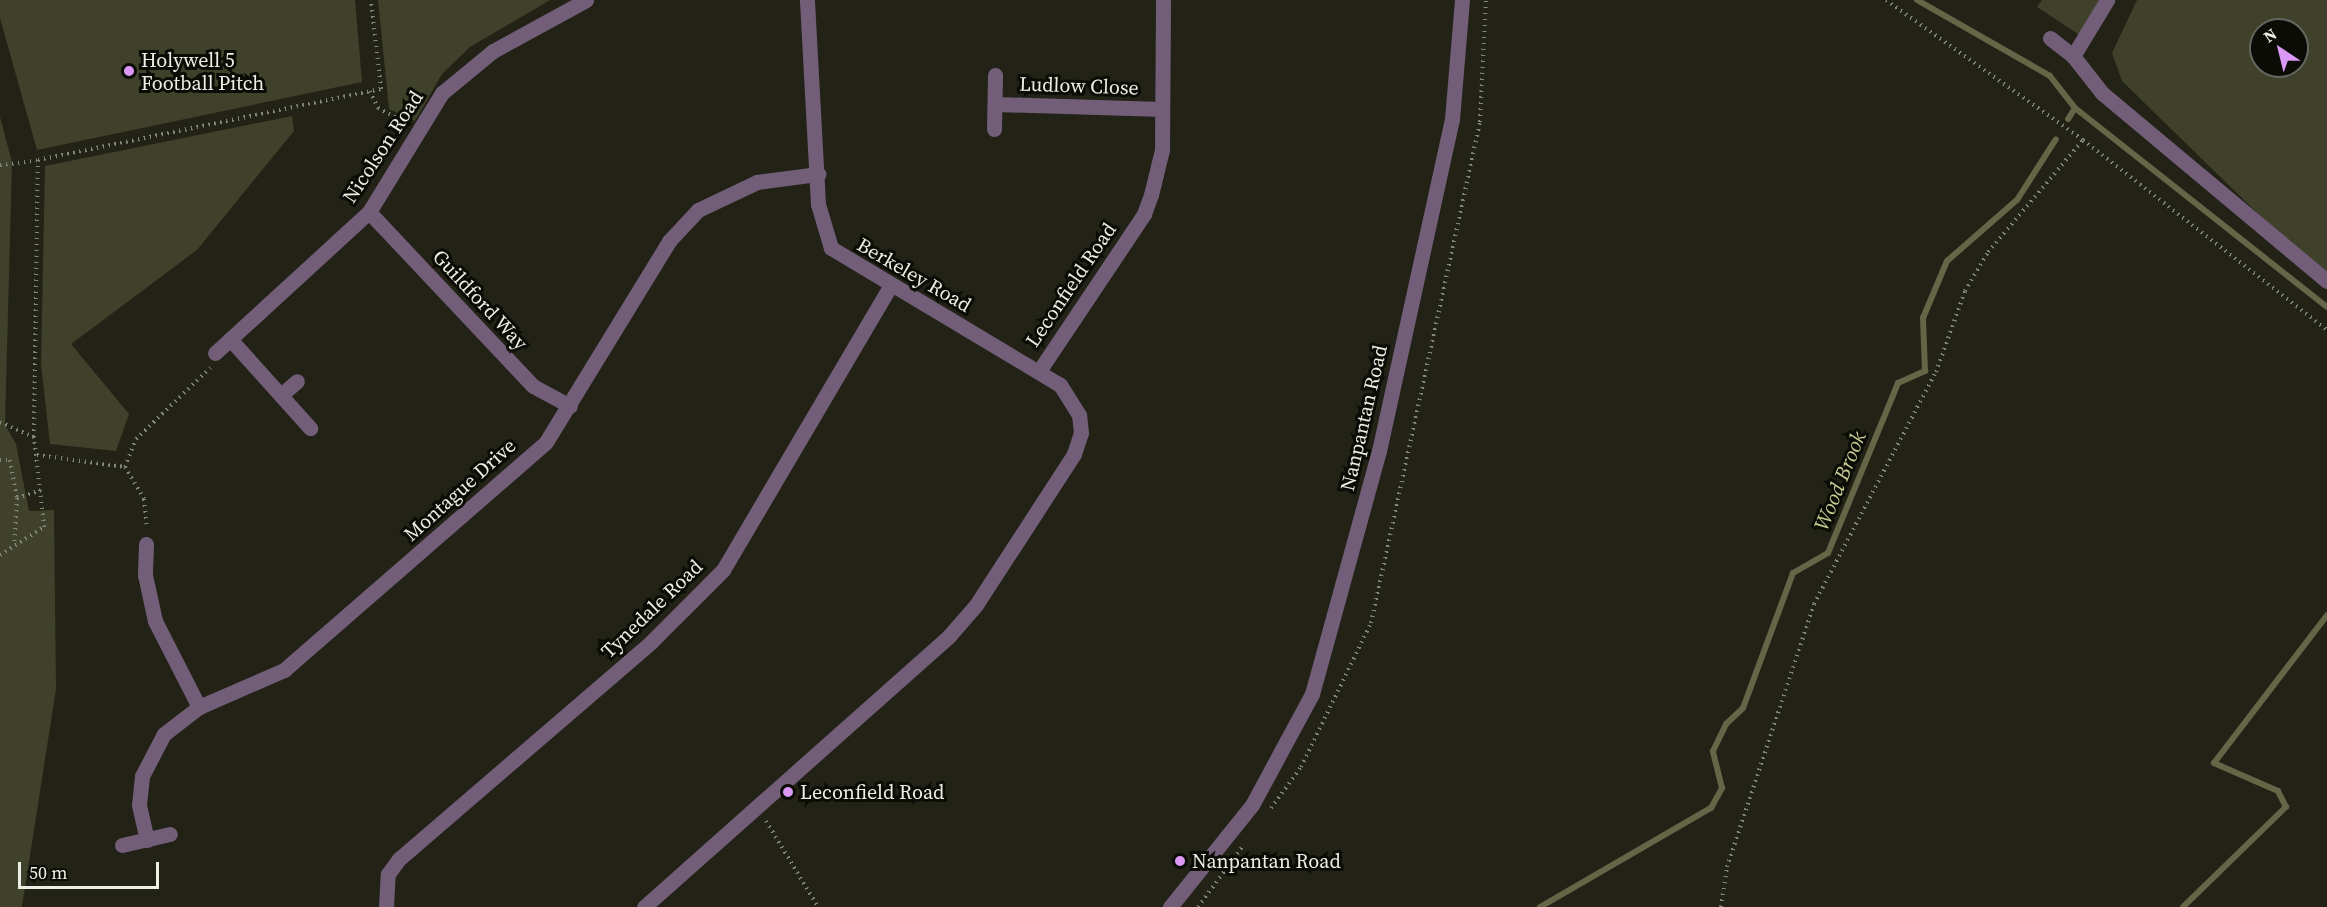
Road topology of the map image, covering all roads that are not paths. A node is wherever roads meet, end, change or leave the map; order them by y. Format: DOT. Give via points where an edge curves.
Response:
graph roads {
  1 [pos="586,0"];
  2 [pos="807,0"];
  3 [pos="1163,0"];
  4 [pos="1462,0"];
  5 [pos="2108,0"];
  6 [pos="2050,38"];
  7 [pos="2073,56"];
  8 [pos="995,75"];
  9 [pos="995,104"];
  10 [pos="1162,109"];
  11 [pos="994,129"];
  12 [pos="818,174"];
  13 [pos="369,212"];
  14 [pos="2327,281"];
  15 [pos="890,286"];
  16 [pos="230,339"];
  17 [pos="215,353"];
  18 [pos="1039,371"];
  19 [pos="297,381"];
  20 [pos="281,395"];
  21 [pos="570,406"];
  22 [pos="310,428"];
  23 [pos="146,544"];
  24 [pos="199,707"];
  25 [pos="170,834"];
  26 [pos="147,840"];
  27 [pos="122,845"];
  28 [pos="386,907"];
  29 [pos="644,907"];
  30 [pos="1170,907"];
  1 -- 13 [label="street, Nicolson Road" via="462,74 442,93"];
  2 -- 12 [label="street, Berkeley Road"];
  3 -- 10 [label="street, Leconfield Road"];
  4 -- 30 [label="street, Nanpantan Road" via="1449,130 1379,451 1312,694 1252,805"];
  5 -- 7 [label="street"];
  6 -- 7 [label="street"];
  7 -- 14 [label="street" via="2102,93"];
  8 -- 9 [label="street, Ludlow Close"];
  9 -- 10 [label="street, Ludlow Close"];
  9 -- 11 [label="street, Ludlow Close"];
  10 -- 18 [label="street, Leconfield Road" via="1162,150 1144,214"];
  12 -- 15 [label="street, Berkeley Road" via="821,222 831,248"];
  12 -- 21 [label="street, Montague Drive" via="727,192 682,224"];
  13 -- 16 [label="street, Nicolson Road"];
  13 -- 21 [label="street, Guildford Way" via="532,386"];
  15 -- 18 [label="street, Berkeley Road"];
  15 -- 28 [label="street, Tynedale Road" via="723,570 651,642 399,859 388,874"];
  16 -- 17 [label="street, Nicolson Road"];
  16 -- 20 [label="street"];
  18 -- 29 [label="street, Leconfield Road" via="1072,400 1081,433 976,605 949,636"];
  19 -- 20 [label="street"];
  20 -- 22 [label="street"];
  21 -- 24 [label="street, Montague Drive" via="546,441 493,492 293,663 257,686"];
  23 -- 24 [label="street" via="145,575 155,621"];
  24 -- 26 [label="street, Montague Drive" via="164,734 142,776 140,805"];
  25 -- 26 [label="street"];
  26 -- 27 [label="street"];
}
